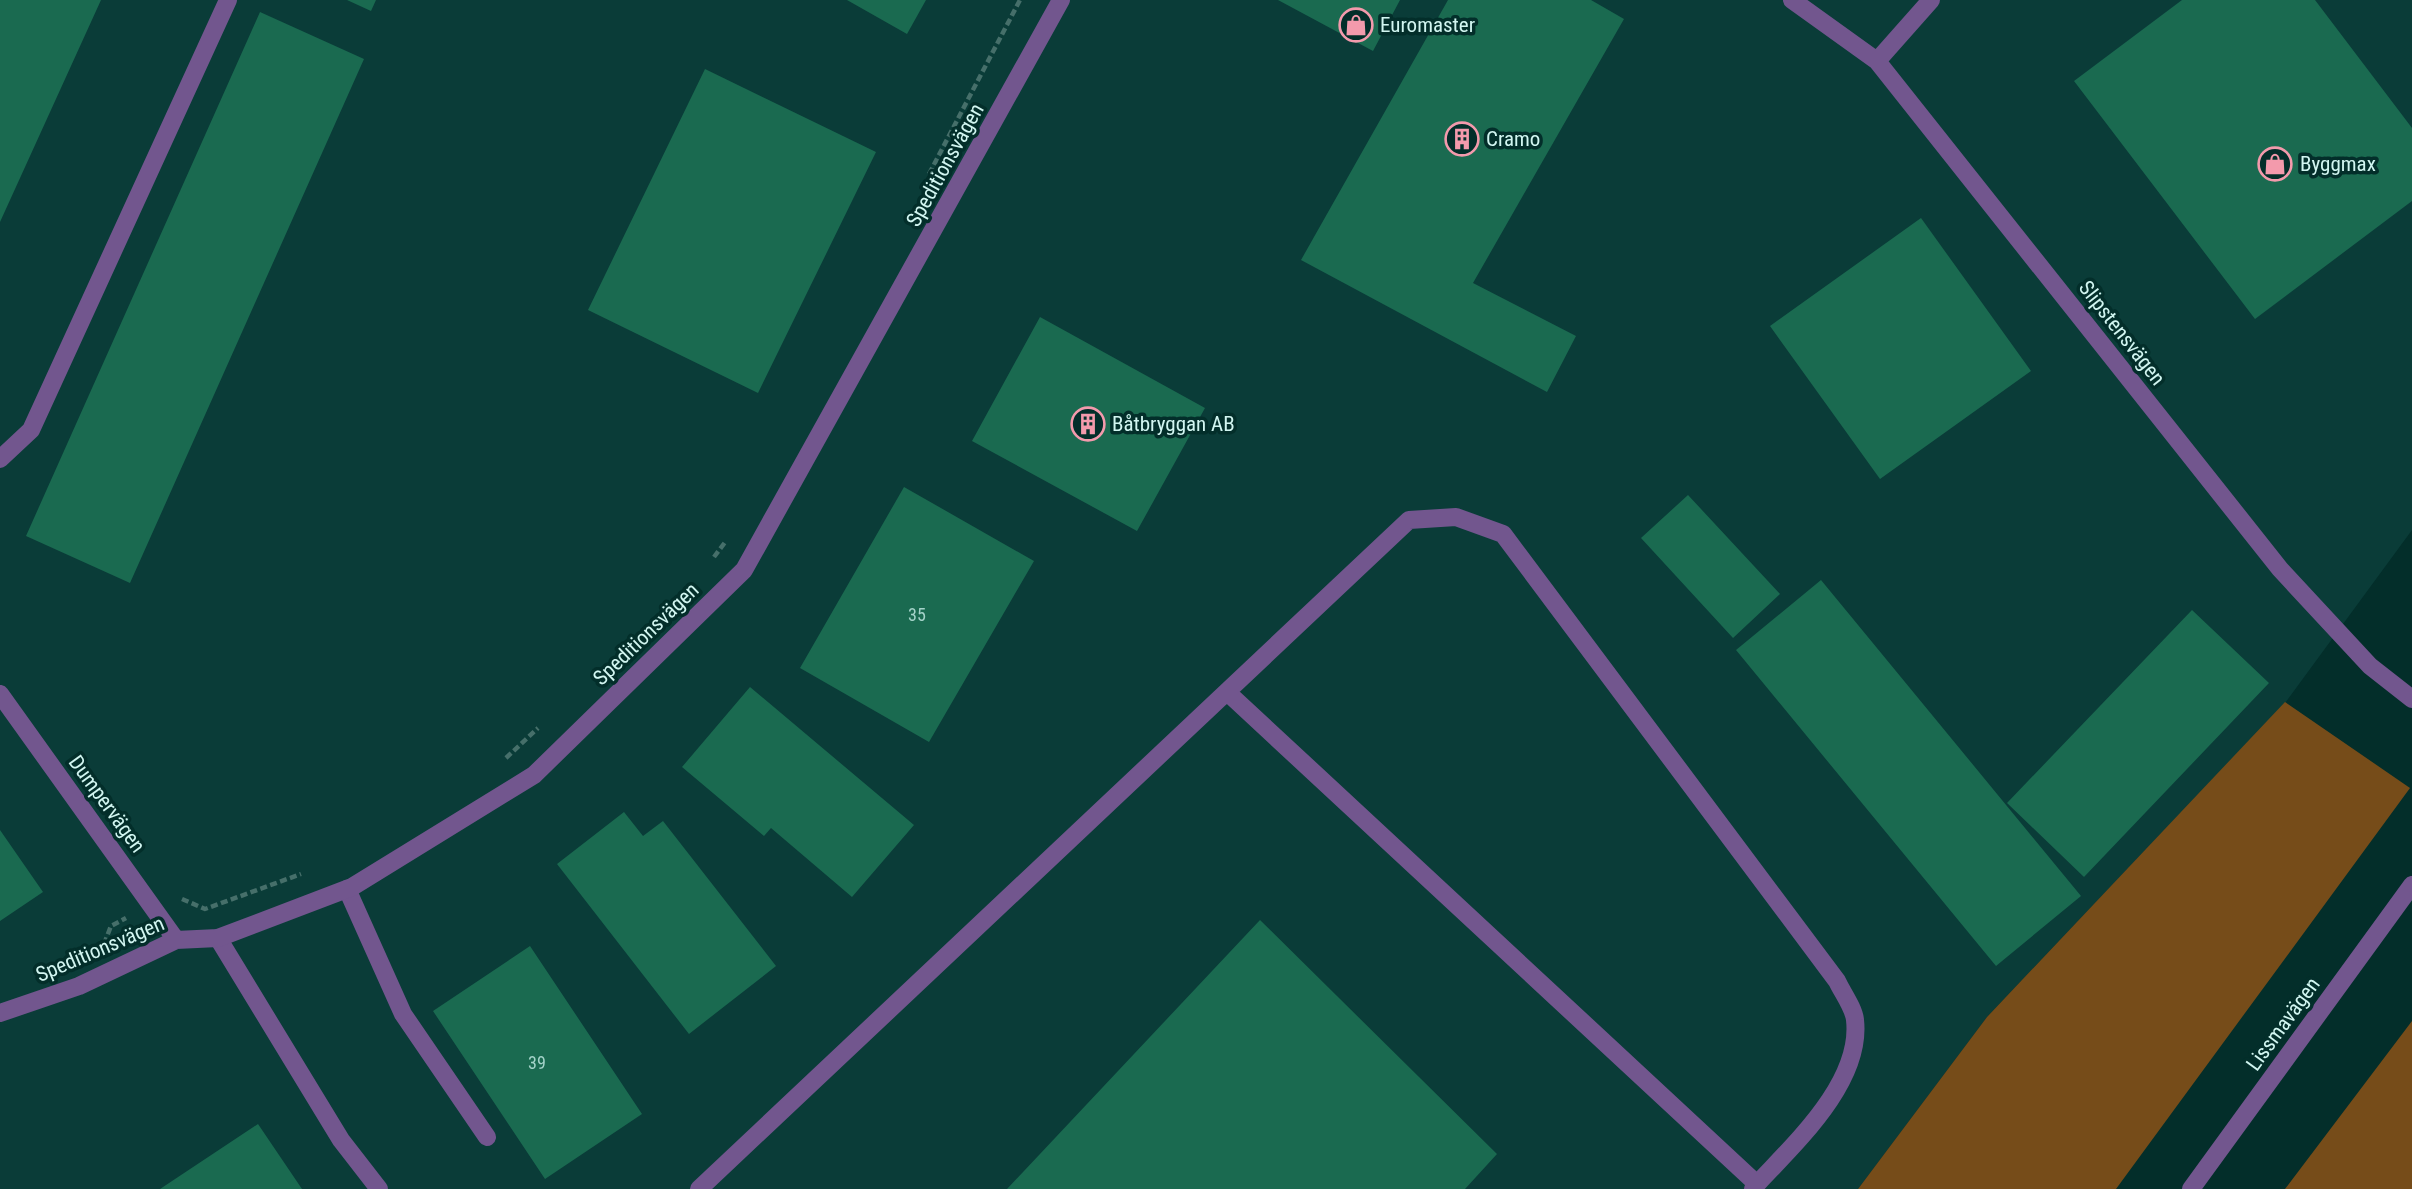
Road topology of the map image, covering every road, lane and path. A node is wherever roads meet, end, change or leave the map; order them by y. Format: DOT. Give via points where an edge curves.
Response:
graph roads {
  1 [pos="228,0"];
  2 [pos="1020,0"];
  3 [pos="1061,0"];
  4 [pos="1792,0"];
  5 [pos="1930,0"];
  6 [pos="1877,61"];
  7 [pos="929,175"];
  8 [pos="0,458"];
  9 [pos="727,539"];
  10 [pos="711,562"];
  11 [pos="1227,692"];
  12 [pos="0,694"];
  13 [pos="2412,699"];
  14 [pos="546,721"];
  15 [pos="496,766"];
  16 [pos="303,873"];
  17 [pos="2412,885"];
  18 [pos="347,889"];
  19 [pos="152,906"];
  20 [pos="218,938"];
  21 [pos="176,940"];
  22 [pos="103,948"];
  23 [pos="0,1013"];
  24 [pos="487,1137"];
  25 [pos="1755,1187"];
  26 [pos="379,1189"];
  27 [pos="699,1189"];
  28 [pos="2191,1189"];
  1 -- 8 [label="street" via="31,430"];
  2 -- 7 [label="path"];
  3 -- 18 [label="street, Speditionsvägen" via="744,570 534,775"];
  4 -- 6 [label="street, Slipstensvägen"];
  5 -- 6 [label="street"];
  6 -- 13 [label="street, Slipstensvägen" via="2280,569 2370,666"];
  9 -- 10 [label="path"];
  11 -- 25 [label="street"];
  11 -- 25 [label="street" via="1409,520 1456,517 1503,534 1836,981 1855,1019 1850,1058 1828,1107"];
  11 -- 27 [label="street"];
  12 -- 19 [label="street, Dumpervägen"];
  14 -- 15 [label="path"];
  16 -- 19 [label="path" via="205,909 175,896"];
  17 -- 28 [label="street, Lissmavägen"];
  18 -- 20 [label="street, Speditionsvägen"];
  18 -- 24 [label="street" via="403,1014"];
  19 -- 21 [label="street, Dumpervägen"];
  19 -- 22 [label="path" via="111,926"];
  20 -- 21 [label="street, Speditionsvägen"];
  20 -- 26 [label="street" via="341,1140"];
  21 -- 23 [label="street, Speditionsvägen" via="79,986"];
}
